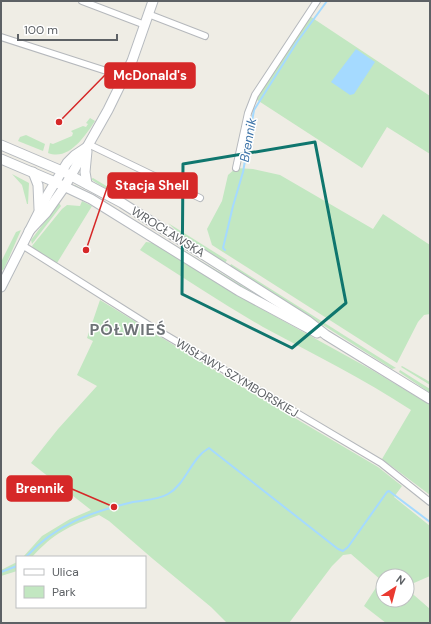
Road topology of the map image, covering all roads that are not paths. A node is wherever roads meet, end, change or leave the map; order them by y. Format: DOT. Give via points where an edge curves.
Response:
graph roads {
  1 [pos="82,1"];
  2 [pos="153,1"];
  3 [pos="317,1"];
  4 [pos="148,14"];
  5 [pos="145,25"];
  6 [pos="205,36"];
  7 [pos="1,37"];
  8 [pos="125,77"];
  9 [pos="1,145"];
  10 [pos="88,146"];
  11 [pos="1,159"];
  12 [pos="236,168"];
  13 [pos="62,171"];
  14 [pos="33,172"];
  15 [pos="72,175"];
  16 [pos="55,182"];
  17 [pos="87,184"];
  18 [pos="65,186"];
  19 [pos="200,198"];
  20 [pos="40,209"];
  21 [pos="30,231"];
  22 [pos="22,245"];
  23 [pos="2,283"];
  24 [pos="326,335"];
  25 [pos="430,399"];
  26 [pos="430,502"];
  1 -- 5 [label="street"];
  2 -- 4 [label="main road"];
  3 -- 12 [label="street" via="255,95 248,113"];
  4 -- 5 [label="main road"];
  4 -- 6 [label="street"];
  5 -- 8 [label="main road"];
  7 -- 8 [label="street"];
  8 -- 10 [label="main road"];
  9 -- 13 [label="main road, WROCŁAWSKA"];
  10 -- 13 [label="main road" via="75,154"];
  10 -- 15 [label="main road"];
  10 -- 17 [label="main road" via="85,172"];
  10 -- 19 [label="street"];
  11 -- 14 [label="main road, WROCŁAWSKA"];
  13 -- 15 [label="main road, WROCŁAWSKA"];
  13 -- 16 [label="main road"];
  14 -- 16 [label="main road, WROCŁAWSKA"];
  14 -- 20 [label="main road" via="38,185"];
  15 -- 17 [label="main road, WROCŁAWSKA"];
  15 -- 18 [label="main road"];
  16 -- 18 [label="main road, WROCŁAWSKA"];
  16 -- 20 [label="main road"];
  17 -- 24 [label="main road, WROCŁAWSKA" via="177,237"];
  18 -- 21 [label="main road"];
  18 -- 24 [label="main road, WROCŁAWSKA" via="129,222 239,291 311,330"];
  20 -- 21 [label="main road"];
  21 -- 22 [label="main road"];
  22 -- 23 [label="main road"];
  22 -- 26 [label="street, WISŁAWY SZYMBORSKIEJ" via="147,324 381,463"];
  24 -- 25 [label="main road, WROCŁAWSKA"];
}
